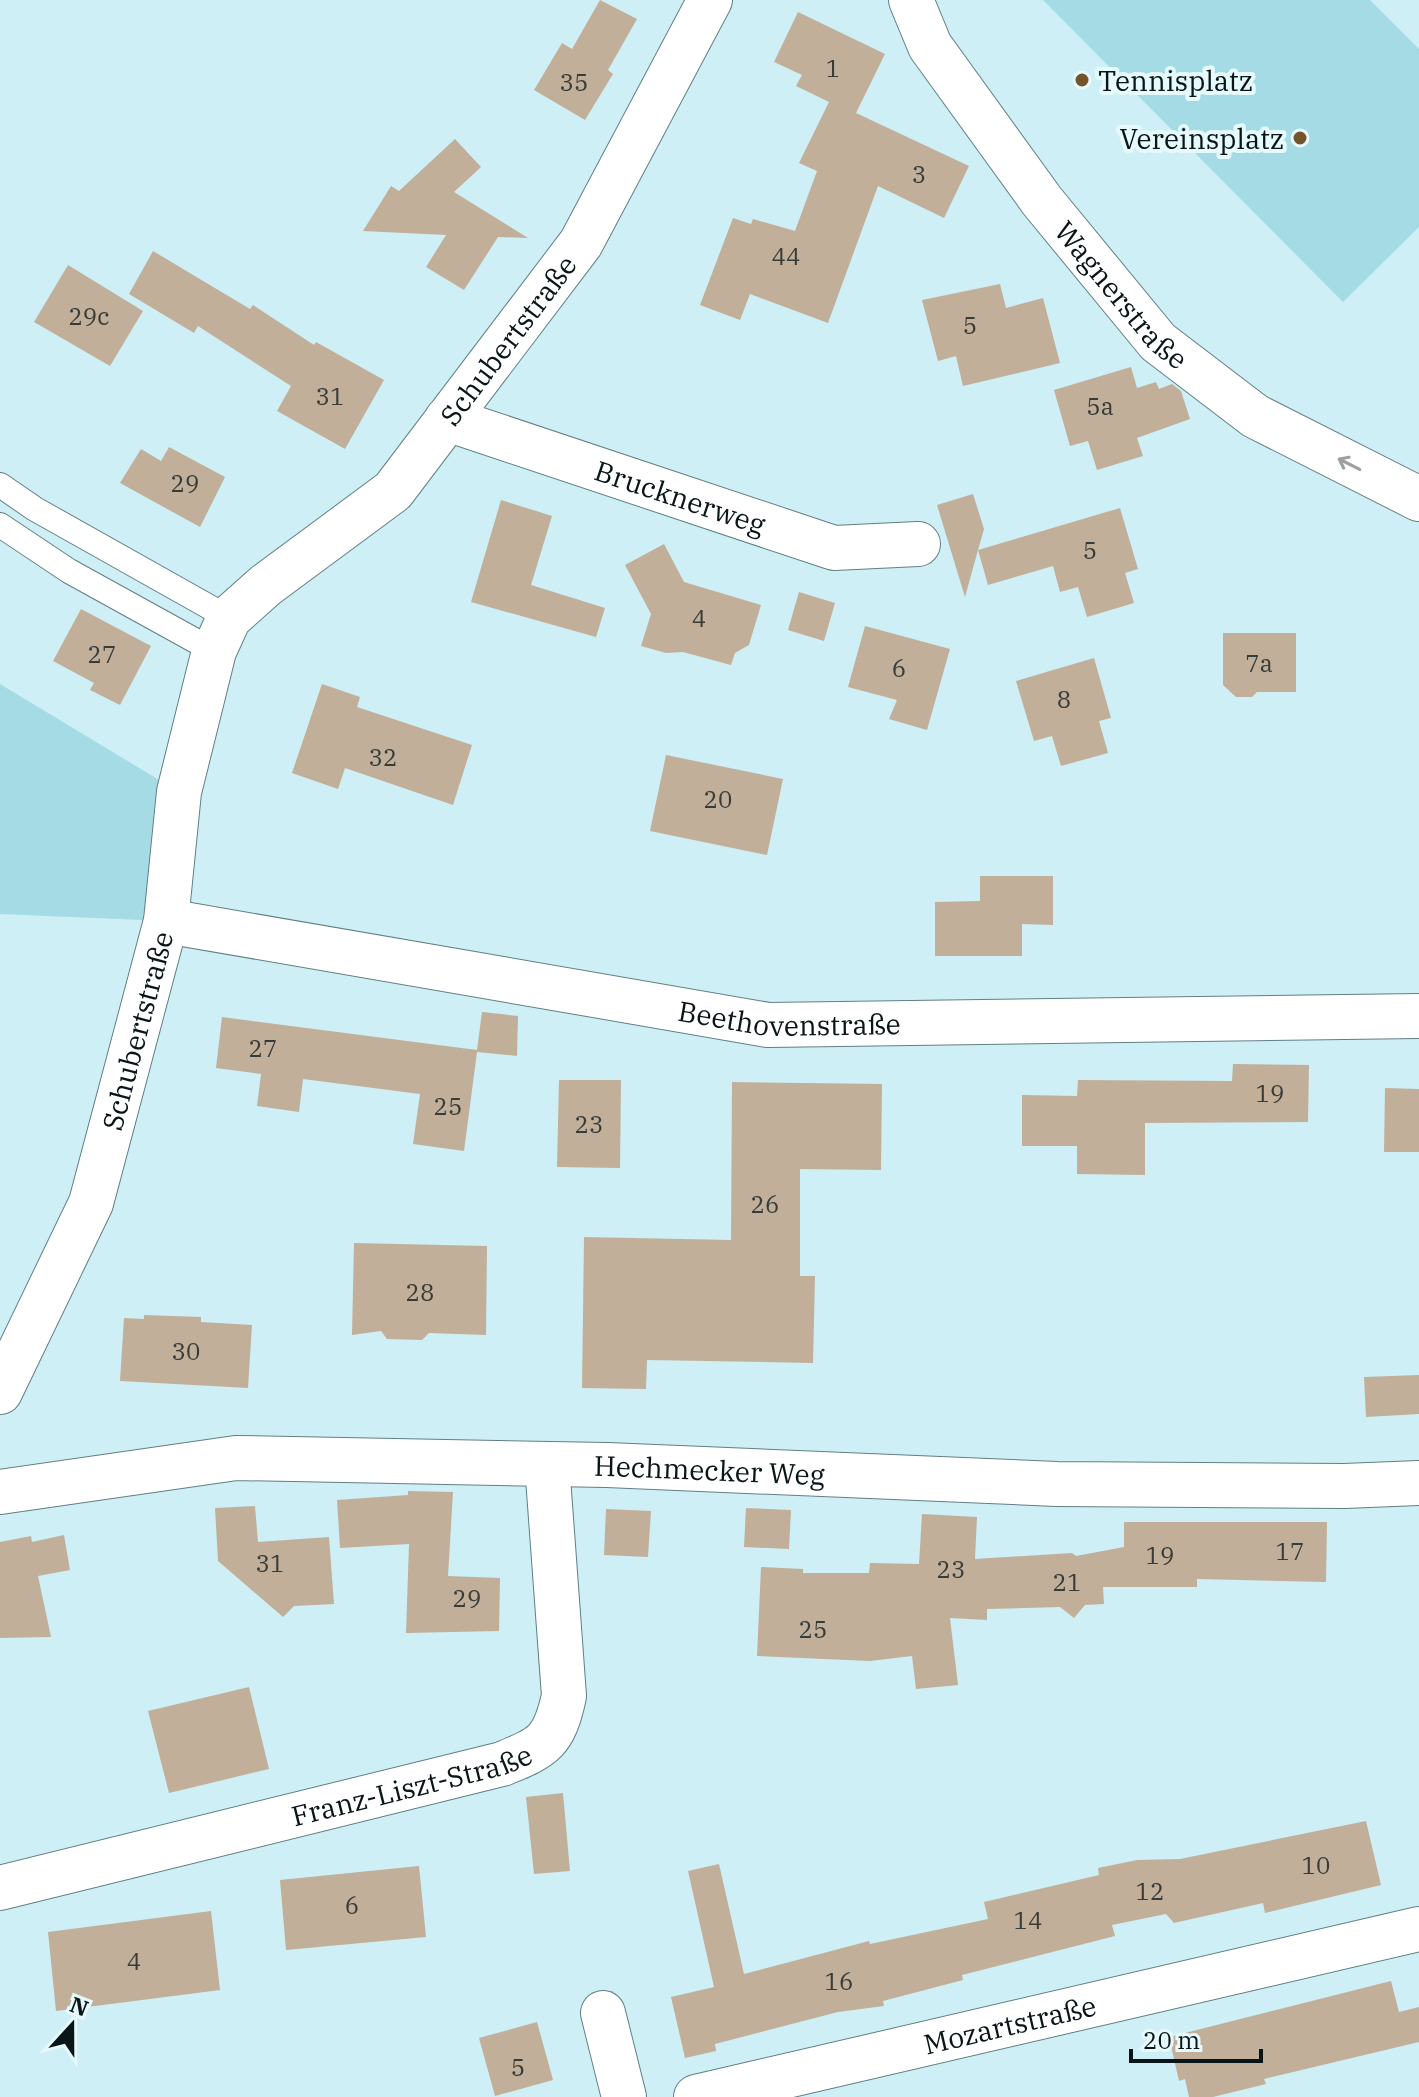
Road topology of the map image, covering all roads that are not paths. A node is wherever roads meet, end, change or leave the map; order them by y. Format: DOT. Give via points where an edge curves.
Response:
graph roads {
  1 [pos="710,0"];
  2 [pos="911,0"];
  3 [pos="447,419"];
  4 [pos="0,485"];
  5 [pos="1419,499"];
  6 [pos="0,525"];
  7 [pos="918,544"];
  8 [pos="222,635"];
  9 [pos="166,921"];
  10 [pos="1419,1016"];
  11 [pos="0,1392"];
  12 [pos="547,1464"];
  13 [pos="1419,1483"];
  14 [pos="0,1492"];
  15 [pos="0,1888"];
  16 [pos="1419,1929"];
  17 [pos="603,2013"];
  18 [pos="624,2097"];
  19 [pos="696,2097"];
  1 -- 3 [label="street, Schubertstraße" via="581,243"];
  5 -- 2 [label="street, Wagnerstraße, one-way" via="1255,416 1158,342 1042,201 930,46"];
  3 -- 7 [label="street, Brucknerweg" via="834,548"];
  3 -- 8 [label="street, Schubertstraße" via="393,491 266,585"];
  4 -- 8 [label="lane"];
  6 -- 8 [label="lane" via="69,571"];
  8 -- 9 [label="street, Schubertstraße" via="179,792"];
  9 -- 10 [label="street, Beethovenstraße" via="768,1025"];
  9 -- 11 [label="street, Schubertstraße" via="91,1203"];
  12 -- 13 [label="street, Hechmecker Weg" via="1057,1484"];
  12 -- 14 [label="street, Hechmecker Weg" via="236,1458"];
  12 -- 15 [label="street, Franz-Liszt-Straße" via="564,1696 557,1728 535,1751 502,1764"];
  16 -- 19 [label="street, Mozartstraße"];
  17 -- 18 [label="street"];
}
